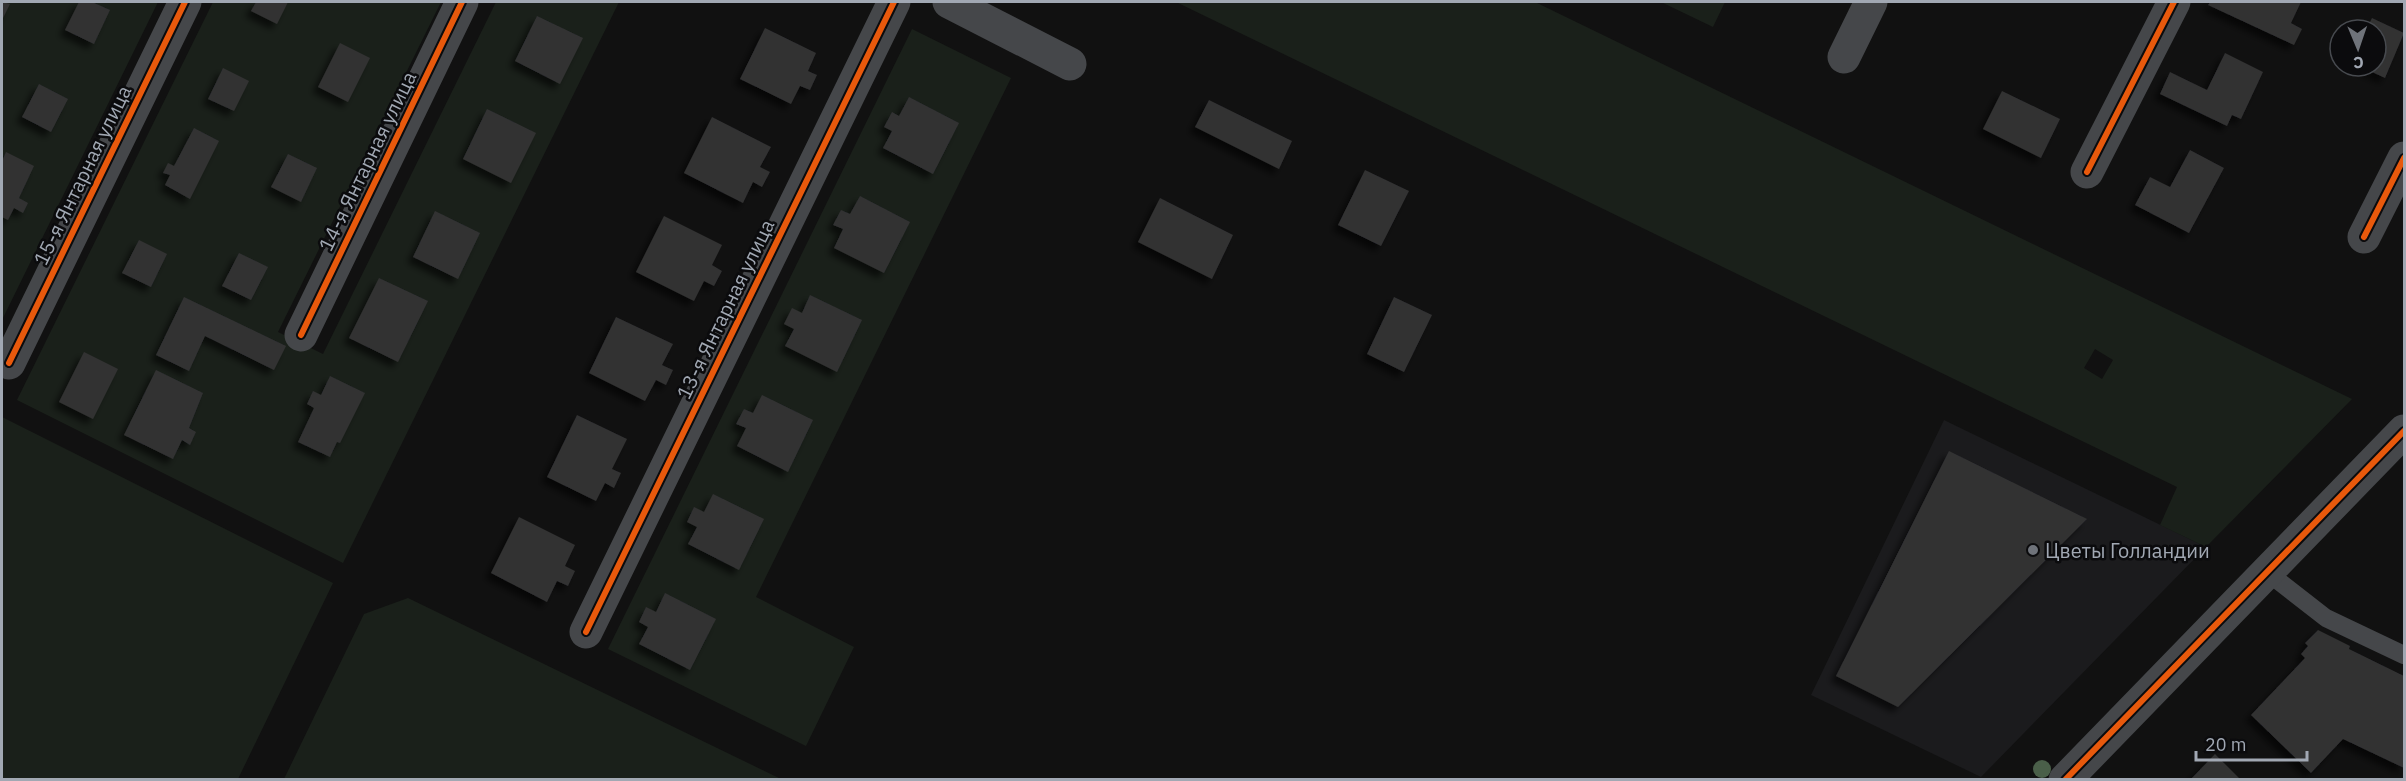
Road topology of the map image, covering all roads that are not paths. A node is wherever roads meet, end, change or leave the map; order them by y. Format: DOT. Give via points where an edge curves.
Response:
graph roads {
  1 [pos="185,2"];
  2 [pos="462,2"];
  3 [pos="894,2"];
  4 [pos="949,2"];
  5 [pos="1871,2"];
  6 [pos="2174,2"];
  7 [pos="1844,57"];
  8 [pos="1070,64"];
  9 [pos="2404,158"];
  10 [pos="2088,172"];
  11 [pos="2364,237"];
  12 [pos="301,335"];
  13 [pos="9,363"];
  14 [pos="2404,431"];
  15 [pos="2267,572"];
  16 [pos="586,632"];
  17 [pos="2404,655"];
  18 [pos="2065,780"];
  1 -- 13 [label="street, 15-я Янтарная улица"];
  2 -- 12 [label="street, 14-я Янтарная улица"];
  3 -- 16 [label="street, 13-я Янтарная улица"];
  4 -- 8 [label="street"];
  5 -- 7 [label="street"];
  6 -- 10 [label="street"];
  9 -- 11 [label="street"];
  14 -- 15 [label="street"];
  15 -- 17 [label="lane" via="2326,618"];
  15 -- 18 [label="street"];
}
